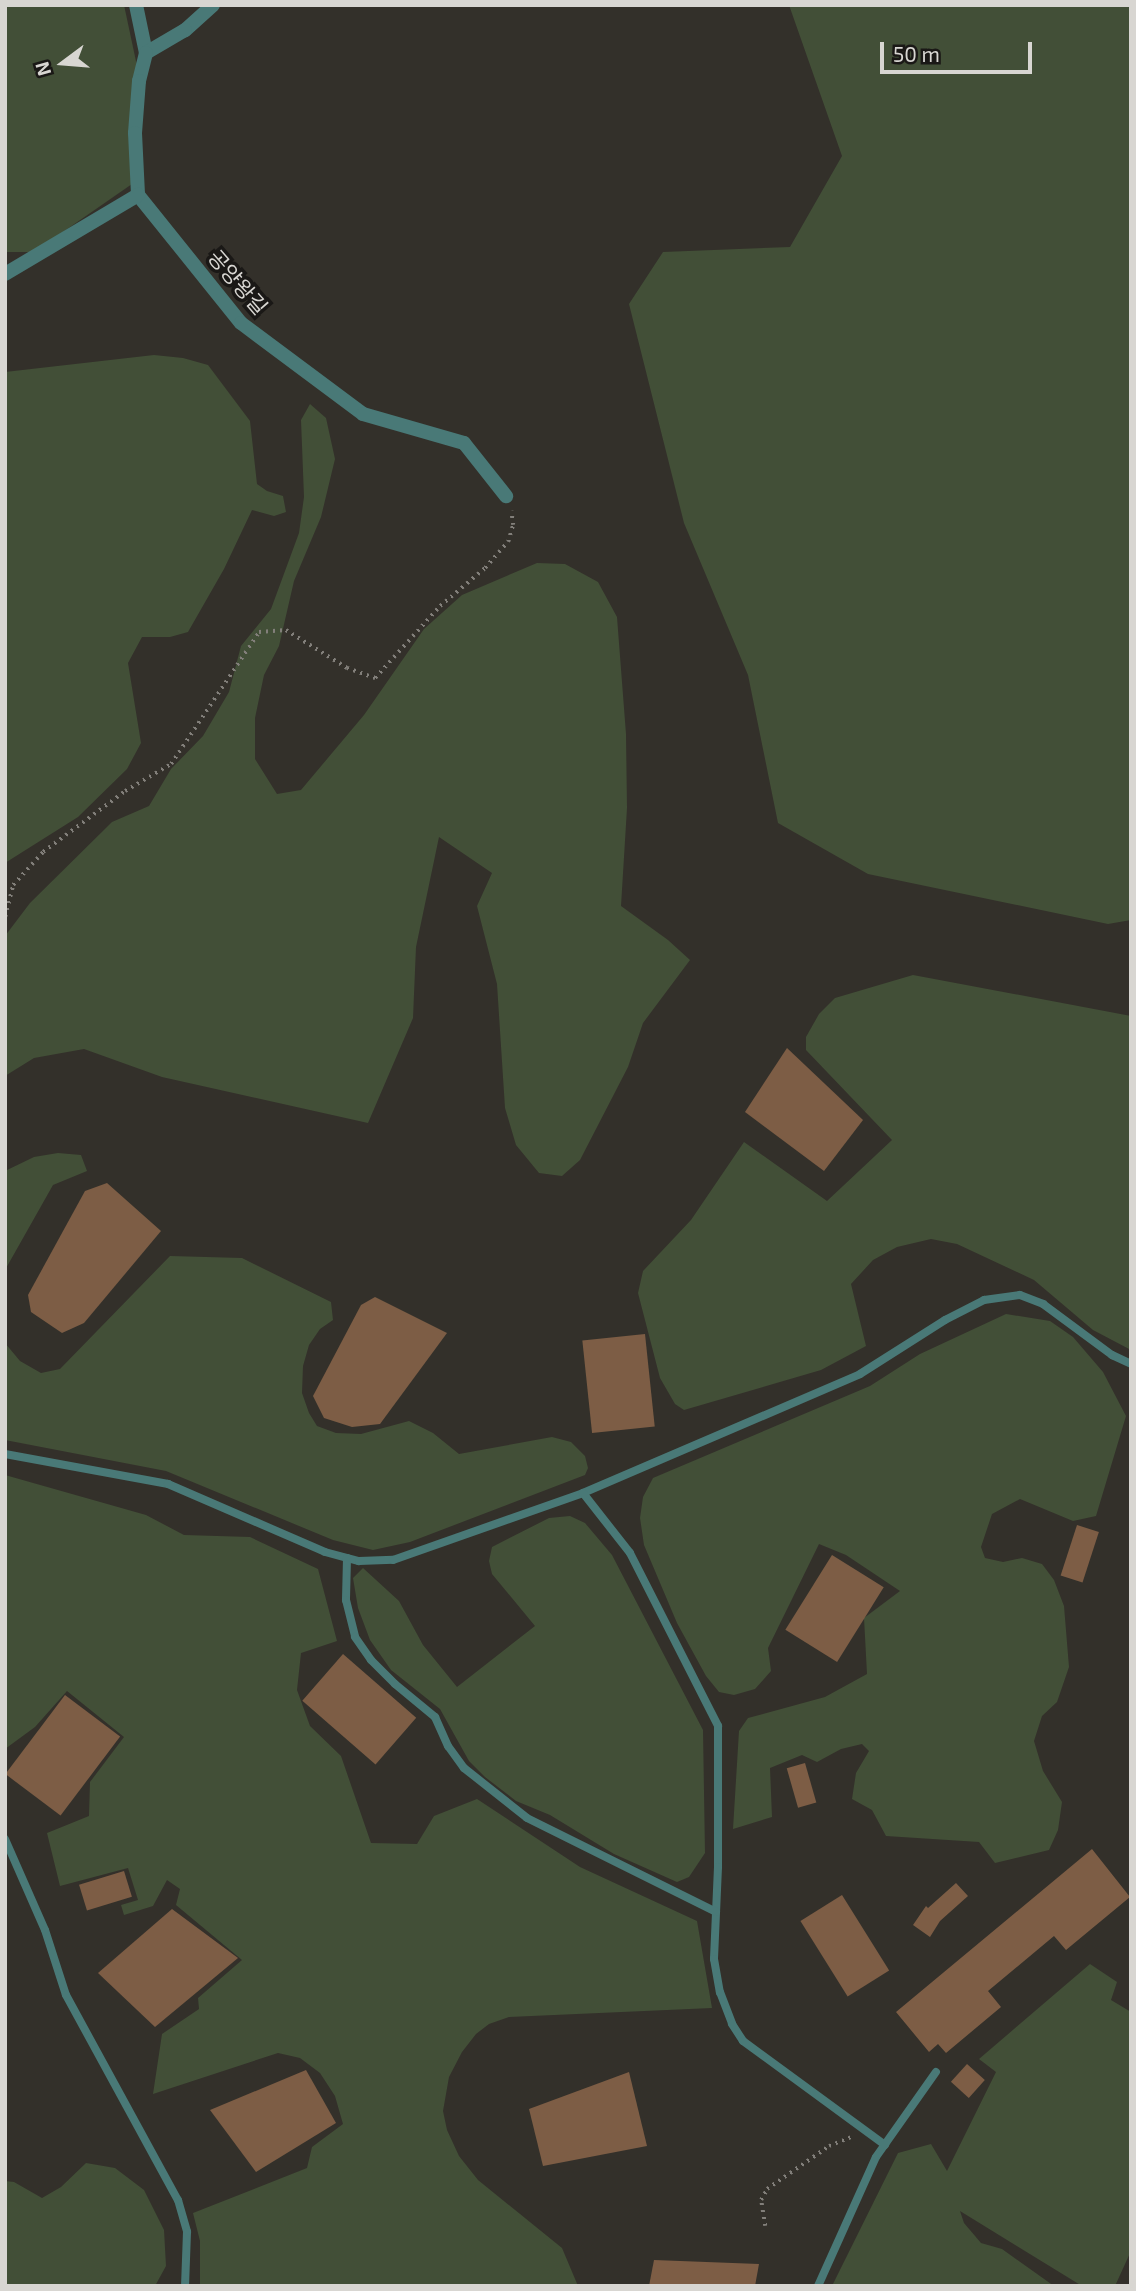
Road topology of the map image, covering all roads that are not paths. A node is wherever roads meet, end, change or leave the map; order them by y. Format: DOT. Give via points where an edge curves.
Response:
graph roads {
  1 [pos="136,5"];
  2 [pos="214,5"];
  3 [pos="146,53"];
  4 [pos="138,195"];
  5 [pos="5,274"];
  6 [pos="506,496"];
  7 [pos="1131,1364"];
  8 [pos="5,1454"];
  9 [pos="583,1493"];
  10 [pos="347,1558"];
  11 [pos="5,1839"];
  12 [pos="716,1912"];
  13 [pos="936,2073"];
  14 [pos="885,2144"];
  15 [pos="185,2286"];
  16 [pos="818,2286"];
  1 -- 3 [label="street"];
  2 -- 3 [label="street" via="185,30"];
  3 -- 4 [label="street" via="135,133"];
  4 -- 5 [label="street"];
  4 -- 6 [label="street, 공양왕길" via="241,323 363,414 464,443"];
  7 -- 9 [label="lane" via="1043,1304 1020,1295 984,1300 860,1374"];
  8 -- 10 [label="lane" via="168,1484"];
  9 -- 10 [label="lane" via="393,1560"];
  9 -- 12 [label="lane" via="630,1553 718,1726"];
  10 -- 12 [label="lane" via="346,1600 355,1637 395,1684 435,1717 464,1768 527,1818"];
  11 -- 15 [label="lane" via="45,1930 66,1995 177,2200 187,2232"];
  12 -- 14 [label="lane" via="714,1959 720,1992 743,2041"];
  13 -- 14 [label="lane"];
  14 -- 16 [label="lane"];
}
